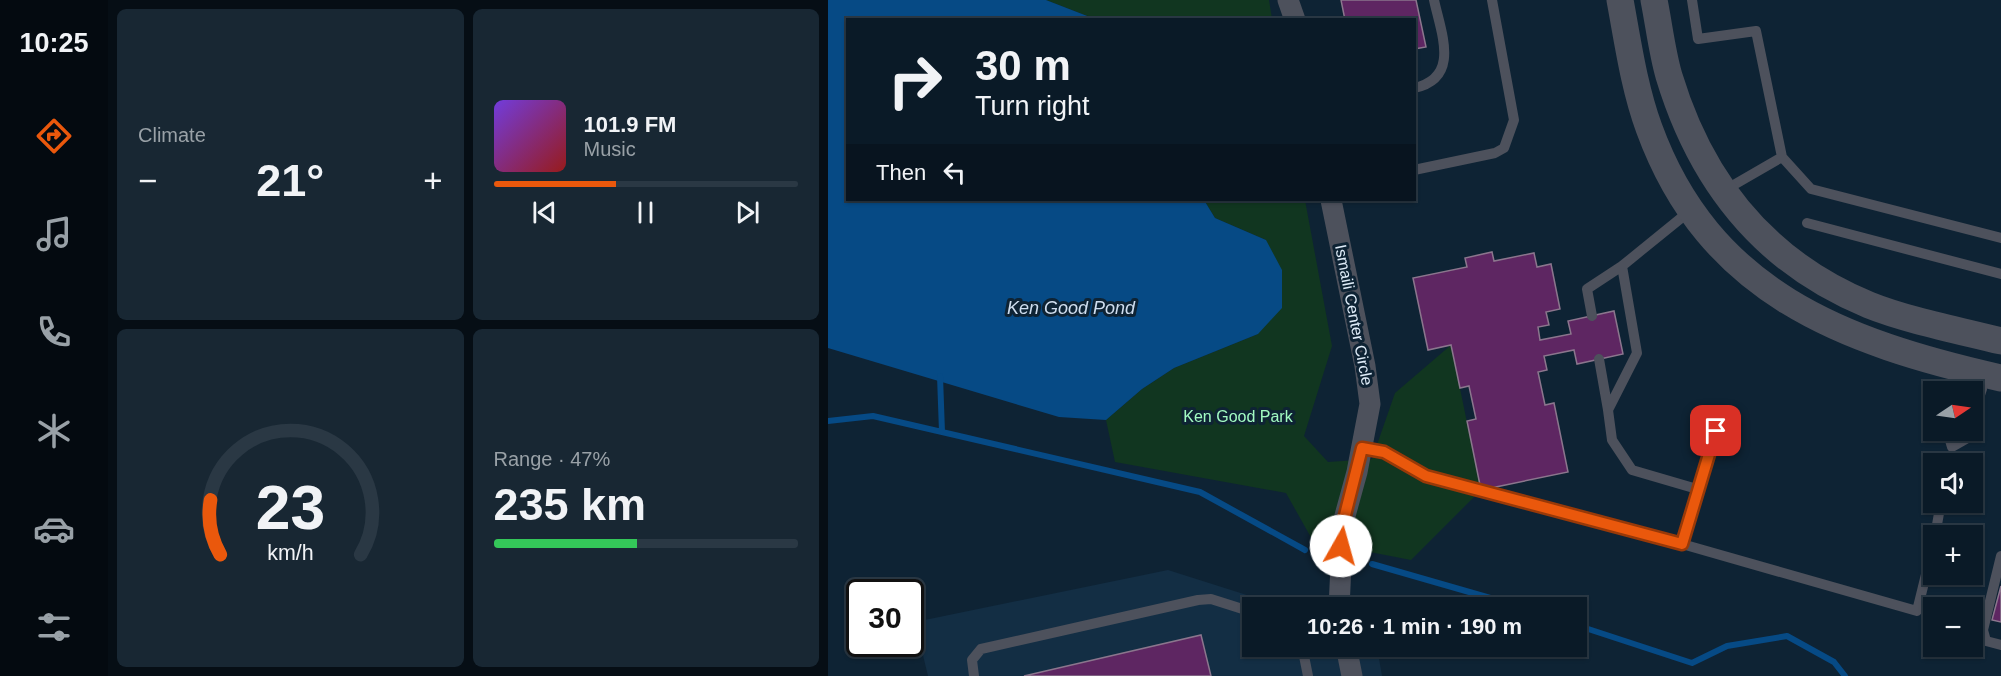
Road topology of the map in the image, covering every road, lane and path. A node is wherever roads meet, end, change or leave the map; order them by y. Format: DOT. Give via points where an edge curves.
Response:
graph roads {
  1 [pos="1288,0"];
  2 [pos="1434,0"];
  3 [pos="1492,0"];
  4 [pos="1620,0"];
  5 [pos="1654,0"];
  6 [pos="1692,0"];
  7 [pos="1294,18"];
  8 [pos="1416,87"];
  9 [pos="1782,157"];
  10 [pos="1416,170"];
  11 [pos="1722,191"];
  12 [pos="1331,201"];
  13 [pos="1692,210"];
  14 [pos="1807,223"];
  15 [pos="2001,238"];
  16 [pos="1622,266"];
  17 [pos="2001,274"];
  18 [pos="1592,316"];
  19 [pos="1990,338"];
  20 [pos="1599,359"];
  21 [pos="1989,375"];
  22 [pos="1962,381"];
  23 [pos="1608,410"];
  24 [pos="1716,431"];
  25 [pos="1950,441"];
  26 [pos="1962,441"];
  27 [pos="1362,448"];
  28 [pos="1697,489"];
  29 [pos="1682,544"];
  30 [pos="2001,556"];
  31 [pos="1923,585"];
  32 [pos="1340,597"];
  33 [pos="1242,609"];
  34 [pos="2001,645"];
  35 [pos="1304,657"];
  36 [pos="1348,657"];
  37 [pos="974,676"];
  38 [pos="1308,676"];
  39 [pos="1352,676"];
  1 -- 7 [label="street"];
  2 -- 8 [label="lane" via="1445,51 1442,72 1428,85"];
  3 -- 10 [label="lane" via="1514,109 1510,135 1504,148 1495,153"];
  4 -- 13 [label="street" via="1649,128"];
  5 -- 11 [label="street" via="1669,75 1688,132"];
  6 -- 9 [label="lane" via="1698,39 1756,30"];
  9 -- 11 [label="lane"];
  9 -- 15 [label="lane" via="1811,189"];
  11 -- 13 [label="street"];
  11 -- 19 [label="street" via="1775,250 1827,284 1870,305"];
  12 -- 27 [label="street, Ismaili Center Circle" via="1368,385 1370,404"];
  13 -- 16 [label="lane"];
  13 -- 21 [label="street" via="1730,258 1774,295 1813,317 1859,337"];
  14 -- 17 [label="lane"];
  16 -- 18 [label="lane" via="1587,289"];
  16 -- 23 [label="lane" via="1637,354"];
  19 -- 21 [label="street"];
  20 -- 23 [label="lane"];
  21 -- 22 [label="lane"];
  23 -- 28 [label="lane" via="1612,440 1632,470"];
  24 -- 28 [label="lane"];
  25 -- 26 [label="lane" via="1952,447"];
  27 -- 29 [label="lane" via="1384,452 1426,476"];
  27 -- 32 [label="street, Ismaili Center Circle" via="1343,523"];
  28 -- 29 [label="lane"];
  29 -- 31 [label="lane" via="1917,611"];
  30 -- 34 [label="lane" via="1983,630 1986,641"];
  33 -- 37 [label="lane" via="1210,599 1198,600 981,649 972,660"];
  35 -- 38 [label="lane"];
  36 -- 39 [label="street"];
}
